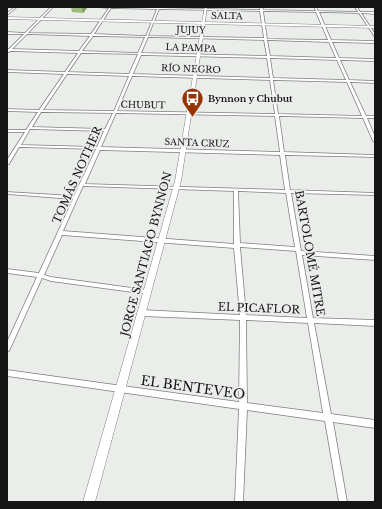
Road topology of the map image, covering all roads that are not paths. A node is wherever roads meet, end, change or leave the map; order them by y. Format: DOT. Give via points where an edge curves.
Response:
graph roads {
  1 [pos="16,7"];
  2 [pos="52,7"];
  3 [pos="98,7"];
  4 [pos="111,7"];
  5 [pos="315,7"];
  6 [pos="356,7"];
  7 [pos="158,8"];
  8 [pos="205,8"];
  9 [pos="261,9"];
  10 [pos="317,12"];
  11 [pos="359,13"];
  12 [pos="375,13"];
  13 [pos="7,14"];
  14 [pos="7,18"];
  15 [pos="41,19"];
  16 [pos="102,20"];
  17 [pos="152,21"];
  18 [pos="203,23"];
  19 [pos="264,24"];
  20 [pos="323,25"];
  21 [pos="368,26"];
  22 [pos="375,27"];
  23 [pos="7,33"];
  24 [pos="26,33"];
  25 [pos="92,35"];
  26 [pos="146,36"];
  27 [pos="375,36"];
  28 [pos="200,38"];
  29 [pos="265,40"];
  30 [pos="330,41"];
  31 [pos="375,42"];
  32 [pos="8,51"];
  33 [pos="80,52"];
  34 [pos="139,54"];
  35 [pos="197,55"];
  36 [pos="268,57"];
  37 [pos="338,60"];
  38 [pos="375,60"];
  39 [pos="7,71"];
  40 [pos="67,72"];
  41 [pos="130,74"];
  42 [pos="194,76"];
  43 [pos="271,79"];
  44 [pos="348,81"];
  45 [pos="375,82"];
  46 [pos="7,110"];
  47 [pos="40,111"];
  48 [pos="115,112"];
  49 [pos="188,113"];
  50 [pos="276,115"];
  51 [pos="363,116"];
  52 [pos="375,117"];
  53 [pos="28,130"];
  54 [pos="107,130"];
  55 [pos="7,131"];
  56 [pos="375,141"];
  57 [pos="18,146"];
  58 [pos="99,148"];
  59 [pos="183,150"];
  60 [pos="282,154"];
  61 [pos="9,156"];
  62 [pos="375,156"];
  63 [pos="7,164"];
  64 [pos="82,185"];
  65 [pos="176,188"];
  66 [pos="236,190"];
  67 [pos="288,192"];
  68 [pos="7,194"];
  69 [pos="375,194"];
  70 [pos="76,198"];
  71 [pos="61,233"];
  72 [pos="161,241"];
  73 [pos="237,246"];
  74 [pos="298,251"];
  75 [pos="375,258"];
  76 [pos="7,271"];
  77 [pos="41,276"];
  78 [pos="147,292"];
  79 [pos="142,313"];
  80 [pos="243,317"];
  81 [pos="312,319"];
  82 [pos="375,323"];
  83 [pos="7,349"];
  84 [pos="7,373"];
  85 [pos="120,389"];
  86 [pos="243,406"];
  87 [pos="329,418"];
  88 [pos="375,424"];
  89 [pos="89,502"];
  90 [pos="239,502"];
  91 [pos="343,502"];
  1 -- 13 [label="street"];
  2 -- 15 [label="street"];
  3 -- 4 [label="street"];
  4 -- 7 [label="street"];
  4 -- 16 [label="street"];
  5 -- 10 [label="street"];
  6 -- 11 [label="street"];
  7 -- 8 [label="street"];
  7 -- 17 [label="street, TOMÁS NOTHER"];
  8 -- 9 [label="street"];
  8 -- 18 [label="street, JORGE SANTIAGO BYNNON"];
  9 -- 10 [label="street"];
  9 -- 19 [label="street, BARTOLOMÉ MITRE"];
  10 -- 11 [label="street"];
  10 -- 20 [label="street"];
  11 -- 12 [label="street"];
  11 -- 21 [label="street"];
  14 -- 15 [label="street, SALTA"];
  15 -- 16 [label="street, SALTA"];
  15 -- 24 [label="street"];
  16 -- 17 [label="street, SALTA"];
  16 -- 25 [label="street"];
  17 -- 18 [label="street, SALTA"];
  17 -- 26 [label="street, TOMÁS NOTHER"];
  18 -- 19 [label="street, SALTA"];
  18 -- 28 [label="street, JORGE SANTIAGO BYNNON"];
  19 -- 20 [label="street, SALTA"];
  19 -- 29 [label="street, BARTOLOMÉ MITRE"];
  20 -- 21 [label="street, SALTA"];
  20 -- 30 [label="street"];
  21 -- 22 [label="street, SALTA"];
  21 -- 27 [label="street"];
  23 -- 24 [label="street, JUJUY"];
  24 -- 25 [label="street, JUJUY"];
  24 -- 32 [label="street"];
  25 -- 26 [label="street, JUJUY"];
  25 -- 33 [label="street"];
  26 -- 28 [label="street, JUJUY"];
  26 -- 34 [label="street, TOMÁS NOTHER"];
  28 -- 29 [label="street, JUJUY"];
  28 -- 35 [label="street, JORGE SANTIAGO BYNNON"];
  29 -- 30 [label="street, JUJUY"];
  29 -- 36 [label="street, BARTOLOMÉ MITRE"];
  30 -- 31 [label="street, JUJUY"];
  30 -- 37 [label="street"];
  32 -- 33 [label="street, LA PAMPA"];
  33 -- 34 [label="street, LA PAMPA"];
  33 -- 40 [label="street"];
  34 -- 35 [label="street, LA PAMPA"];
  34 -- 41 [label="street, TOMÁS NOTHER"];
  35 -- 36 [label="street, LA PAMPA"];
  35 -- 42 [label="street, JORGE SANTIAGO BYNNON"];
  36 -- 37 [label="street, LA PAMPA"];
  36 -- 43 [label="street, BARTOLOMÉ MITRE"];
  37 -- 38 [label="street, LA PAMPA"];
  37 -- 44 [label="street"];
  39 -- 40 [label="street, RÍO NEGRO"];
  40 -- 41 [label="street, RÍO NEGRO"];
  40 -- 47 [label="street"];
  41 -- 42 [label="street, RÍO NEGRO"];
  41 -- 48 [label="street, TOMÁS NOTHER"];
  42 -- 43 [label="street, RÍO NEGRO"];
  42 -- 49 [label="street, JORGE SANTIAGO BYNNON"];
  43 -- 44 [label="street, RÍO NEGRO"];
  43 -- 50 [label="street, BARTOLOMÉ MITRE"];
  44 -- 45 [label="street, RÍO NEGRO"];
  44 -- 51 [label="street"];
  46 -- 47 [label="street, CHUBUT"];
  47 -- 48 [label="street, CHUBUT"];
  47 -- 53 [label="street"];
  48 -- 49 [label="street, CHUBUT"];
  48 -- 54 [label="street, TOMÁS NOTHER"];
  49 -- 50 [label="street, CHUBUT"];
  49 -- 59 [label="street, JORGE SANTIAGO BYNNON"];
  50 -- 51 [label="street, CHUBUT"];
  50 -- 60 [label="street, BARTOLOMÉ MITRE"];
  51 -- 52 [label="street, CHUBUT"];
  51 -- 56 [label="street"];
  53 -- 54 [label="street"];
  53 -- 55 [label="street"];
  53 -- 57 [label="street"];
  54 -- 58 [label="street, TOMÁS NOTHER"];
  57 -- 58 [label="street, SANTA CRUZ"];
  57 -- 61 [label="street"];
  58 -- 59 [label="street, SANTA CRUZ"];
  58 -- 64 [label="street, TOMÁS NOTHER"];
  59 -- 60 [label="street, SANTA CRUZ"];
  59 -- 65 [label="street, JORGE SANTIAGO BYNNON"];
  60 -- 62 [label="street, SANTA CRUZ"];
  60 -- 67 [label="street, BARTOLOMÉ MITRE"];
  61 -- 63 [label="street"];
  64 -- 65 [label="street"];
  64 -- 70 [label="street, TOMÁS NOTHER"];
  65 -- 66 [label="street"];
  65 -- 72 [label="street, JORGE SANTIAGO BYNNON"];
  66 -- 67 [label="street"];
  66 -- 73 [label="street"];
  67 -- 69 [label="street"];
  67 -- 74 [label="street, BARTOLOMÉ MITRE"];
  68 -- 70 [label="street"];
  70 -- 71 [label="street, TOMÁS NOTHER"];
  71 -- 72 [label="street"];
  71 -- 77 [label="street, TOMÁS NOTHER"];
  72 -- 73 [label="street"];
  72 -- 78 [label="street, JORGE SANTIAGO BYNNON"];
  73 -- 74 [label="street"];
  73 -- 80 [label="street"];
  74 -- 75 [label="street"];
  74 -- 81 [label="street, BARTOLOMÉ MITRE"];
  76 -- 77 [label="street"];
  77 -- 78 [label="street"];
  77 -- 83 [label="street, TOMÁS NOTHER"];
  78 -- 79 [label="street, JORGE SANTIAGO BYNNON"];
  79 -- 80 [label="street, EL PICAFLOR"];
  79 -- 85 [label="street, JORGE SANTIAGO BYNNON"];
  80 -- 81 [label="street, EL PICAFLOR"];
  80 -- 86 [label="street"];
  81 -- 82 [label="street, EL PICAFLOR"];
  81 -- 87 [label="street, BARTOLOMÉ MITRE"];
  84 -- 85 [label="street, EL BENTEVEO"];
  85 -- 86 [label="street, EL BENTEVEO"];
  85 -- 89 [label="street, JORGE SANTIAGO BYNNON"];
  86 -- 87 [label="street, EL BENTEVEO"];
  86 -- 90 [label="street"];
  87 -- 88 [label="street, EL BENTEVEO"];
  87 -- 91 [label="street, BARTOLOMÉ MITRE"];
}
